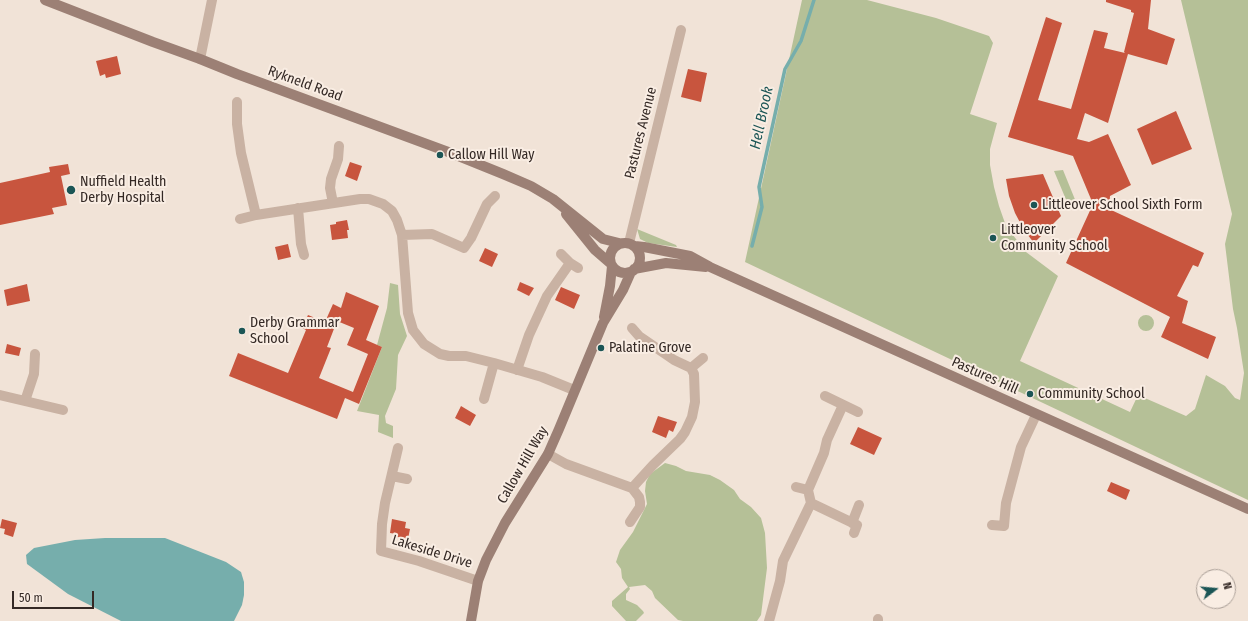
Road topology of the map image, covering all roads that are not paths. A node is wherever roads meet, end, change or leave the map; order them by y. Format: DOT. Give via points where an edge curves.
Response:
graph roads {
  1 [pos="45,0"];
  2 [pos="212,0"];
  3 [pos="681,30"];
  4 [pos="200,59"];
  5 [pos="237,102"];
  6 [pos="339,146"];
  7 [pos="495,196"];
  8 [pos="553,199"];
  9 [pos="333,203"];
  10 [pos="298,208"];
  11 [pos="256,215"];
  12 [pos="240,219"];
  13 [pos="402,235"];
  14 [pos="628,244"];
  15 [pos="561,254"];
  16 [pos="304,256"];
  17 [pos="611,264"];
  18 [pos="710,268"];
  19 [pos="633,271"];
  20 [pos="603,323"];
  21 [pos="632,328"];
  22 [pos="35,354"];
  23 [pos="703,358"];
  24 [pos="494,363"];
  25 [pos="691,368"];
  26 [pos="517,370"];
  27 [pos="574,390"];
  28 [pos="0,395"];
  29 [pos="825,396"];
  30 [pos="484,399"];
  31 [pos="25,400"];
  32 [pos="843,405"];
  33 [pos="63,410"];
  34 [pos="858,412"];
  35 [pos="1036,415"];
  36 [pos="398,448"];
  37 [pos="548,454"];
  38 [pos="392,476"];
  39 [pos="407,479"];
  40 [pos="796,487"];
  41 [pos="632,488"];
  42 [pos="808,490"];
  43 [pos="811,503"];
  44 [pos="859,506"];
  45 [pos="1248,509"];
  46 [pos="630,522"];
  47 [pos="852,523"];
  48 [pos="992,525"];
  49 [pos="854,533"];
  50 [pos="478,582"];
  51 [pos="471,621"];
  52 [pos="769,621"];
  1 -- 4 [label="street, Rykneld Road"];
  2 -- 4 [label="street"];
  3 -- 14 [label="street, Pastures Avenue"];
  4 -- 8 [label="street, Rykneld Road" via="451,153 531,186"];
  5 -- 11 [label="street" via="238,139"];
  6 -- 9 [label="street" via="338,159 331,179"];
  7 -- 13 [label="street" via="487,204 472,238 464,248 432,234"];
  8 -- 14 [label="street, Rykneld Road" via="604,239"];
  8 -- 17 [label="street, Rykneld Road" via="595,250"];
  9 -- 10 [label="street"];
  9 -- 13 [label="street" via="360,199 377,201 392,211"];
  10 -- 11 [label="street"];
  10 -- 16 [label="street"];
  11 -- 12 [label="street"];
  13 -- 24 [label="street" via="409,321 419,339 440,354 466,356"];
  14 -- 17 [label="street" via="613,247 610,254"];
  14 -- 18 [label="street, Pastures Hill" via="690,256"];
  14 -- 19 [label="street" via="640,254 640,260"];
  15 -- 26 [label="street" via="574,266 547,296 529,335"];
  17 -- 19 [label="street" via="619,272"];
  17 -- 20 [label="street, Callow Hill Way"];
  18 -- 19 [label="street, Pastures Hill" via="666,264"];
  18 -- 35 [label="street, Pastures Hill"];
  19 -- 20 [label="street, Callow Hill Way"];
  20 -- 27 [label="street, Callow Hill Way"];
  21 -- 25 [label="street" via="638,336"];
  22 -- 31 [label="street" via="34,374"];
  23 -- 25 [label="street"];
  24 -- 26 [label="street"];
  24 -- 30 [label="street"];
  25 -- 41 [label="street" via="694,374 695,395 690,424 680,439"];
  26 -- 27 [label="street"];
  27 -- 37 [label="street, Callow Hill Way"];
  28 -- 31 [label="street"];
  29 -- 32 [label="street"];
  31 -- 33 [label="street"];
  32 -- 34 [label="street"];
  32 -- 42 [label="street"];
  35 -- 45 [label="street, Pastures Hill"];
  35 -- 48 [label="street" via="1021,447 1006,503 1004,526"];
  36 -- 38 [label="street, Lakeside Drive"];
  37 -- 41 [label="street" via="566,464"];
  37 -- 50 [label="street, Callow Hill Way" via="505,523"];
  38 -- 39 [label="street"];
  38 -- 50 [label="street, Lakeside Drive" via="384,510 381,552 419,561"];
  40 -- 42 [label="street"];
  41 -- 46 [label="street" via="639,497 640,507"];
  42 -- 43 [label="street"];
  43 -- 47 [label="street"];
  43 -- 52 [label="street" via="783,561"];
  44 -- 47 [label="street"];
  47 -- 49 [label="street" via="857,525"];
  50 -- 51 [label="street, Callow Hill Way"];
}
